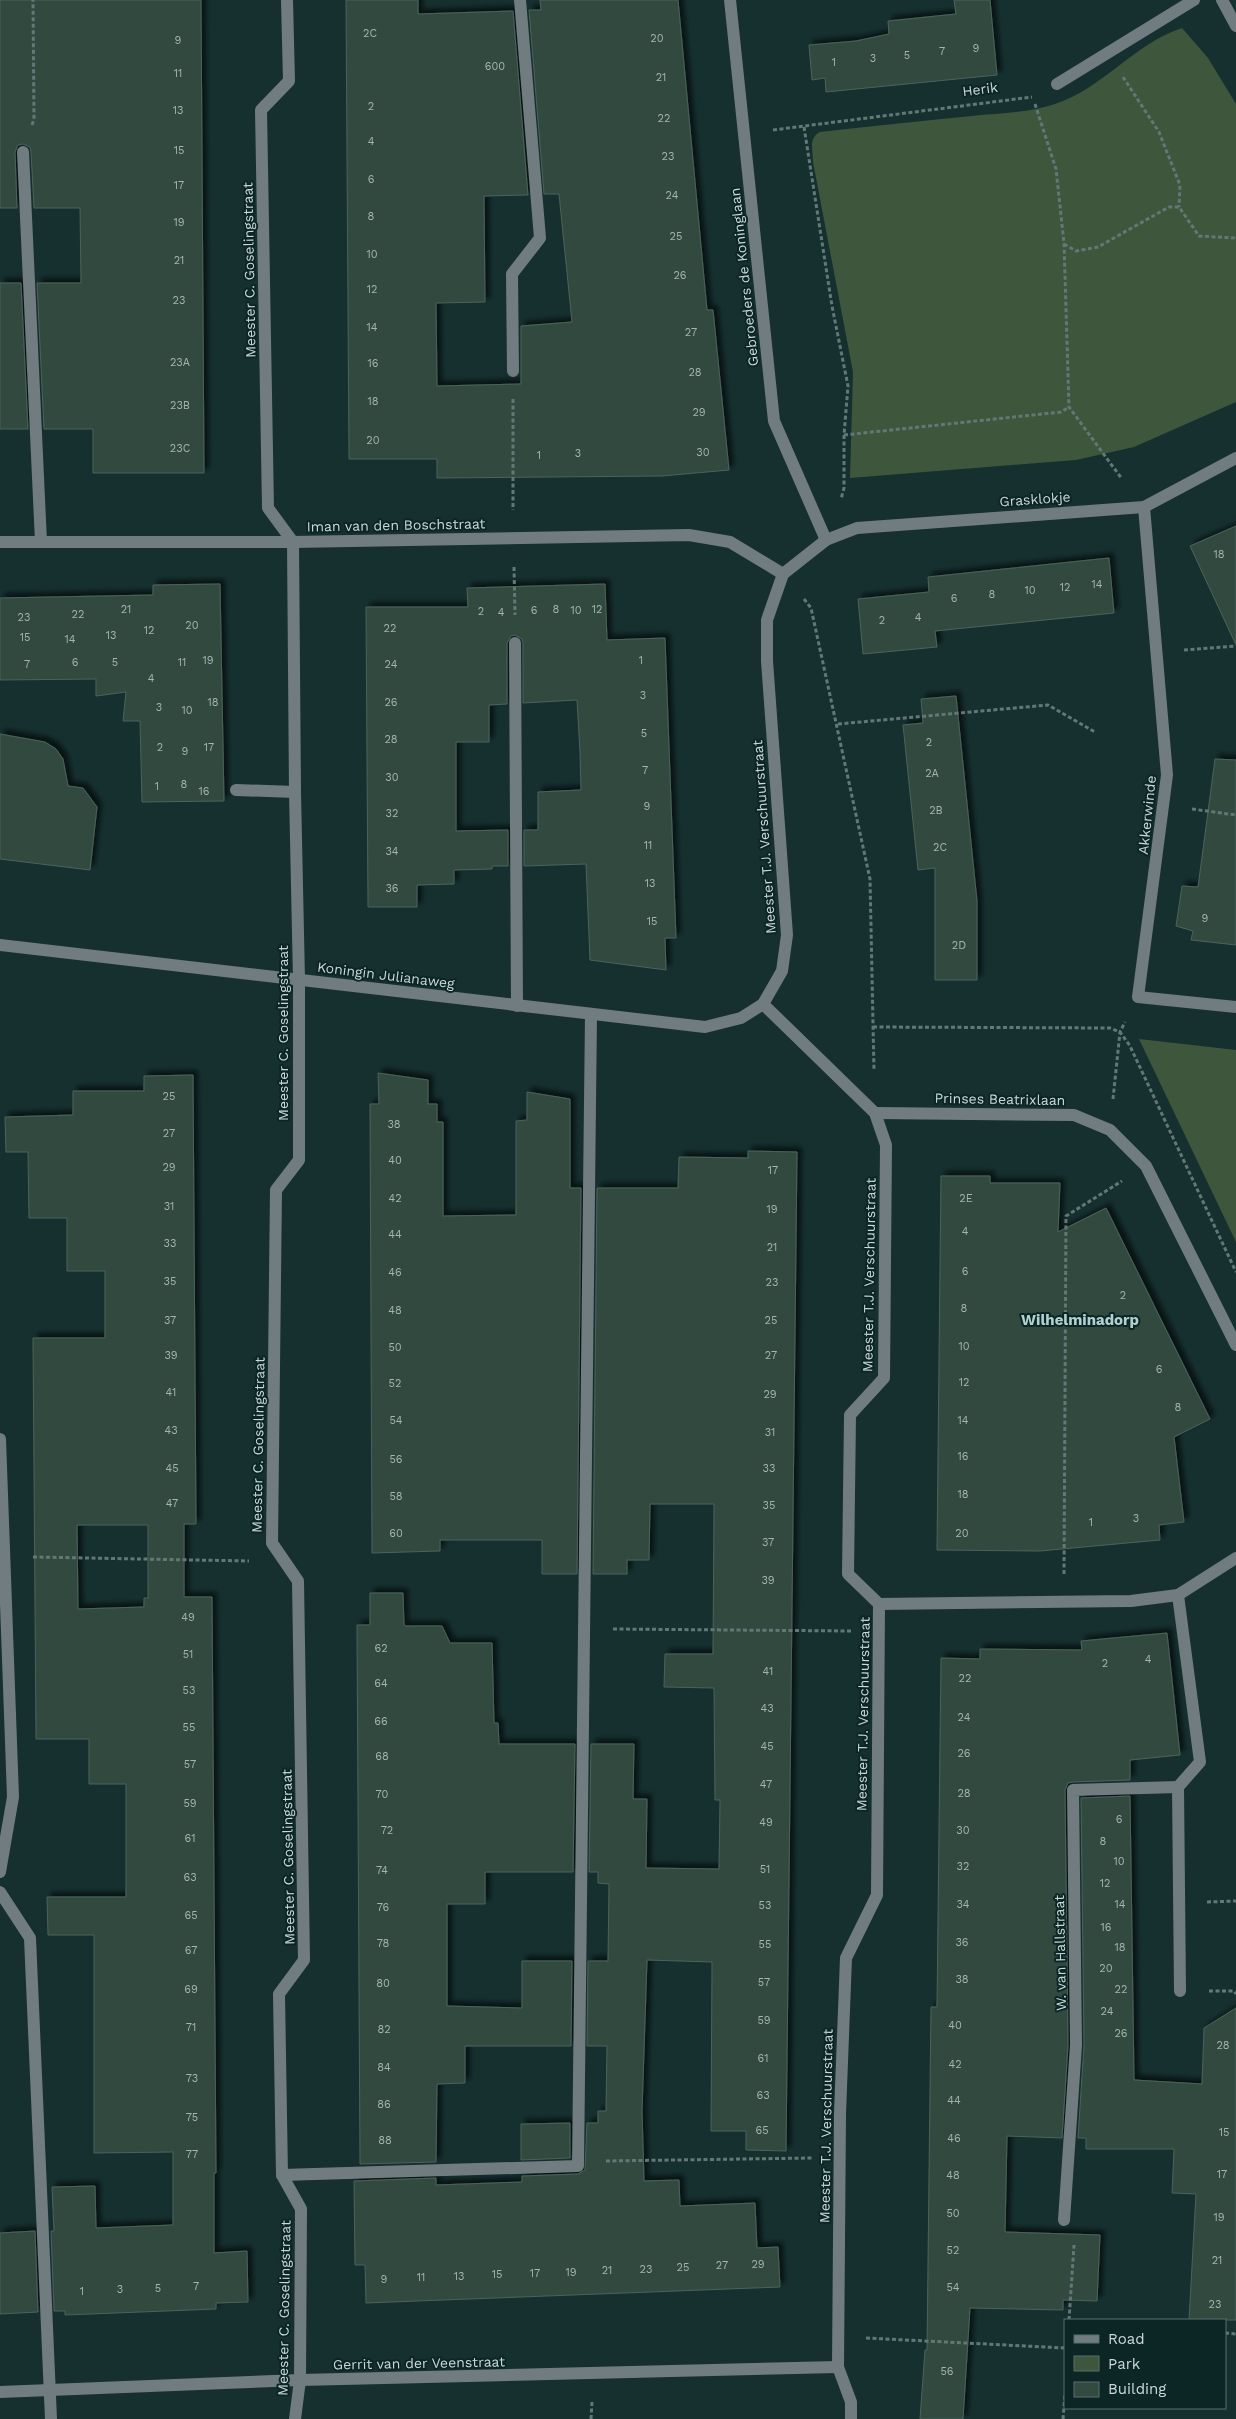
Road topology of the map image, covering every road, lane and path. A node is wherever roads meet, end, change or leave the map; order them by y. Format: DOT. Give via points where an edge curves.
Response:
graph roads {
  1 [pos="34,0"];
  2 [pos="287,0"];
  3 [pos="520,0"];
  4 [pos="730,0"];
  5 [pos="1194,0"];
  6 [pos="1222,0"];
  7 [pos="1236,26"];
  8 [pos="1108,53"];
  9 [pos="1057,84"];
  10 [pos="1032,97"];
  11 [pos="804,127"];
  12 [pos="744,133"];
  13 [pos="23,152"];
  14 [pos="1179,207"];
  15 [pos="1236,238"];
  16 [pos="1064,243"];
  17 [pos="512,371"];
  18 [pos="1069,408"];
  19 [pos="844,435"];
  20 [pos="1236,458"];
  21 [pos="1144,507"];
  22 [pos="513,538"];
  23 [pos="826,540"];
  24 [pos="0,542"];
  25 [pos="42,542"];
  26 [pos="293,542"];
  27 [pos="783,574"];
  28 [pos="515,643"];
  29 [pos="1236,646"];
  30 [pos="1156,652"];
  31 [pos="838,724"];
  32 [pos="1095,732"];
  33 [pos="236,790"];
  34 [pos="295,792"];
  35 [pos="1163,806"];
  36 [pos="1236,815"];
  37 [pos="0,944"];
  38 [pos="299,980"];
  39 [pos="763,1004"];
  40 [pos="517,1006"];
  41 [pos="1236,1007"];
  42 [pos="591,1014"];
  43 [pos="1120,1032"];
  44 [pos="875,1113"];
  45 [pos="1110,1130"];
  46 [pos="1146,1166"];
  47 [pos="1236,1272"];
  48 [pos="1236,1345"];
  49 [pos="0,1439"];
  50 [pos="4,1556"];
  51 [pos="1236,1558"];
  52 [pos="285,1562"];
  53 [pos="1178,1595"];
  54 [pos="1064,1602"];
  55 [pos="879,1604"];
  56 [pos="584,1629"];
  57 [pos="879,1631"];
  58 [pos="1178,1787"];
  59 [pos="0,1872"];
  60 [pos="0,1892"];
  61 [pos="1180,1991"];
  62 [pos="840,2158"];
  63 [pos="578,2166"];
  64 [pos="282,2175"];
  65 [pos="1064,2220"];
  66 [pos="1069,2319"];
  67 [pos="838,2336"];
  68 [pos="1064,2348"];
  69 [pos="838,2367"];
  70 [pos="300,2380"];
  71 [pos="50,2390"];
  72 [pos="0,2392"];
  73 [pos="1064,2406"];
  74 [pos="51,2419"];
  75 [pos="295,2419"];
  76 [pos="851,2419"];
  77 [pos="1063,2419"];
  1 -- 13 [label="path" via="34,119"];
  2 -- 26 [label="street, Meester C. Goselingstraat" via="290,81 262,110 268,508"];
  3 -- 17 [label="street" via="540,238 512,274"];
  4 -- 12 [label="street, Gebroeders de Koninglaan"];
  5 -- 8 [label="street"];
  6 -- 7 [label="street"];
  8 -- 9 [label="street"];
  8 -- 14 [label="path" via="1158,132 1180,185"];
  9 -- 10 [label="path, Herik"];
  10 -- 11 [label="path, Herik"];
  10 -- 16 [label="path" via="1056,169"];
  11 -- 12 [label="path, Herik"];
  11 -- 19 [label="path" via="848,386"];
  12 -- 23 [label="street, Gebroeders de Koninglaan" via="774,421"];
  13 -- 25 [label="street"];
  14 -- 15 [label="path" via="1199,236"];
  14 -- 16 [label="path" via="1169,207 1098,247 1076,251"];
  16 -- 18 [label="path"];
  17 -- 22 [label="path"];
  18 -- 19 [label="path" via="1061,412"];
  18 -- 21 [label="path"];
  19 -- 23 [label="path" via="844,488"];
  20 -- 21 [label="street, Grasklokje"];
  21 -- 23 [label="street, Grasklokje" via="857,528"];
  21 -- 30 [label="street, Akkerwinde"];
  22 -- 26 [label="street, Iman van den Boschstraat"];
  22 -- 27 [label="street, Iman van den Boschstraat" via="689,535 730,542"];
  22 -- 28 [label="path"];
  23 -- 27 [label="street"];
  24 -- 25 [label="street, Iman van den Boschstraat"];
  25 -- 26 [label="street, Iman van den Boschstraat"];
  26 -- 34 [label="street, Meester C. Goselingstraat"];
  27 -- 31 [label="path" via="812,608"];
  27 -- 39 [label="street, Meester T.J. Verschuurstraat" via="767,620 767,661 787,936 782,971"];
  28 -- 40 [label="street"];
  29 -- 30 [label="path"];
  30 -- 35 [label="street, Akkerwinde" via="1167,775"];
  31 -- 32 [label="path" via="1048,705"];
  31 -- 43 [label="path" via="870,879 873,1028 1110,1028"];
  33 -- 34 [label="street"];
  34 -- 38 [label="street, Meester C. Goselingstraat"];
  35 -- 36 [label="path"];
  35 -- 41 [label="street, Akkerwinde" via="1138,997"];
  37 -- 38 [label="street, Koningin Julianaweg"];
  38 -- 40 [label="street, Koningin Julianaweg"];
  38 -- 52 [label="street, Meester C. Goselingstraat" via="299,1160 276,1190 272,1543"];
  39 -- 42 [label="street, Koningin Julianaweg" via="741,1018 705,1028"];
  39 -- 44 [label="street, Meester T.J. Verschuurstraat"];
  40 -- 42 [label="street, Koningin Julianaweg"];
  42 -- 56 [label="street"];
  43 -- 45 [label="path"];
  43 -- 47 [label="path" via="1130,1046"];
  44 -- 45 [label="street, Prinses Beatrixlaan" via="1074,1115"];
  44 -- 55 [label="street, Meester T.J. Verschuurstraat" via="886,1145 884,1378 850,1415 848,1574"];
  45 -- 46 [label="street, Prinses Beatrixlaan"];
  46 -- 48 [label="street, Prinses Beatrixlaan"];
  46 -- 54 [label="path" via="1066,1216"];
  49 -- 50 [label="street"];
  50 -- 52 [label="path"];
  50 -- 59 [label="street" via="13,1797"];
  51 -- 53 [label="street"];
  52 -- 64 [label="street, Meester C. Goselingstraat" via="298,1581 304,1960 279,1994"];
  53 -- 54 [label="street" via="1131,1601"];
  53 -- 58 [label="street" via="1200,1762"];
  54 -- 55 [label="street"];
  55 -- 57 [label="street, Meester T.J. Verschuurstraat"];
  56 -- 57 [label="path"];
  56 -- 63 [label="street"];
  57 -- 62 [label="street, Meester T.J. Verschuurstraat" via="877,1895 846,1958"];
  58 -- 61 [label="street"];
  58 -- 65 [label="street, W. van Hallstraat" via="1073,1790 1076,2045"];
  60 -- 71 [label="street" via="30,1938"];
  62 -- 63 [label="path" via="596,2161"];
  62 -- 67 [label="street, Meester T.J. Verschuurstraat"];
  63 -- 64 [label="street"];
  64 -- 70 [label="street, Meester C. Goselingstraat" via="301,2209"];
  65 -- 66 [label="path" via="1074,2237"];
  67 -- 68 [label="path"];
  67 -- 69 [label="street, Meester T.J. Verschuurstraat"];
  69 -- 70 [label="street, Gerrit van der Veenstraat"];
  69 -- 76 [label="street, Meester T.J. Verschuurstraat" via="851,2402"];
  70 -- 71 [label="street, Gerrit van der Veenstraat"];
  70 -- 75 [label="street, Meester C. Goselingstraat"];
  71 -- 72 [label="street, Gerrit van der Veenstraat"];
  71 -- 74 [label="street"];
  73 -- 77 [label="path"];
}
